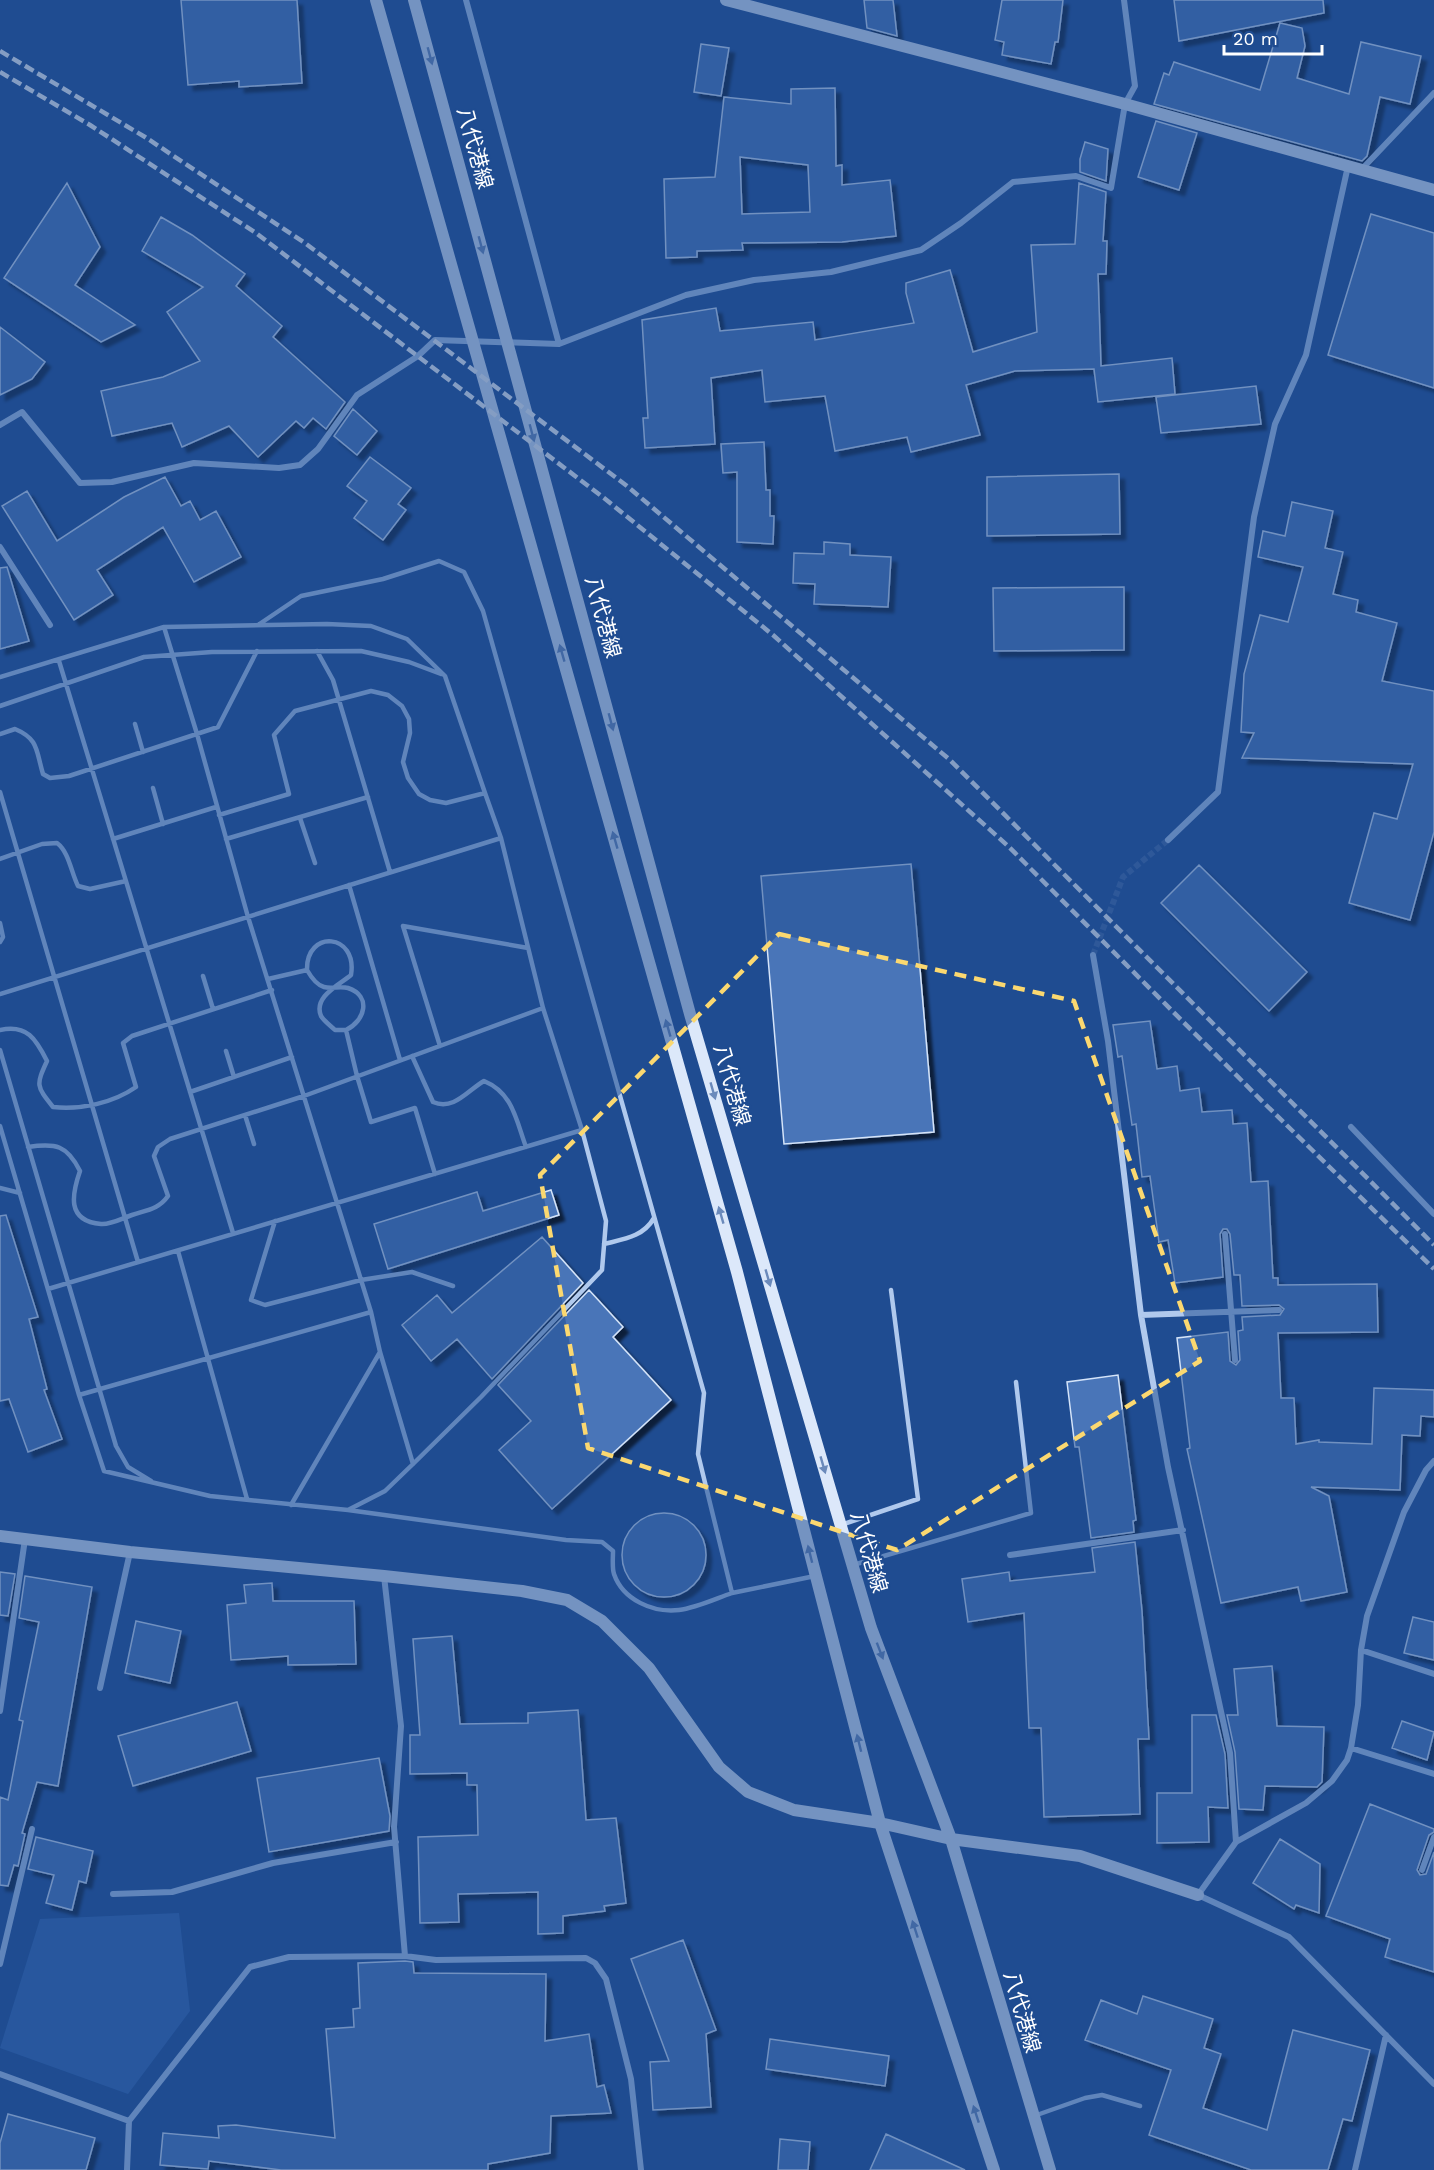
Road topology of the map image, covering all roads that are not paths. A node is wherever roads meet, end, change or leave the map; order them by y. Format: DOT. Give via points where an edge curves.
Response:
graph roads {
  1 [pos="376,0"];
  2 [pos="414,0"];
  3 [pos="466,0"];
  4 [pos="726,0"];
  5 [pos="1124,0"];
  6 [pos="1434,93"];
  7 [pos="1125,104"];
  8 [pos="1348,166"];
  9 [pos="1362,170"];
  10 [pos="1434,190"];
  11 [pos="559,344"];
  12 [pos="0,425"];
  13 [pos="0,547"];
  14 [pos="51,625"];
  15 [pos="257,626"];
  16 [pos="164,627"];
  17 [pos="257,651"];
  18 [pos="317,651"];
  19 [pos="173,655"];
  20 [pos="59,660"];
  21 [pos="445,676"];
  22 [pos="0,677"];
  23 [pos="66,684"];
  24 [pos="339,700"];
  25 [pos="0,706"];
  26 [pos="135,724"];
  27 [pos="0,734"];
  28 [pos="197,734"];
  29 [pos="143,752"];
  30 [pos="91,769"];
  31 [pos="153,788"];
  32 [pos="0,792"];
  33 [pos="486,793"];
  34 [pos="368,797"];
  35 [pos="216,807"];
  36 [pos="219,815"];
  37 [pos="300,818"];
  38 [pos="163,824"];
  39 [pos="501,838"];
  40 [pos="113,839"];
  41 [pos="226,839"];
  42 [pos="1168,840"];
  43 [pos="17,851"];
  44 [pos="0,859"];
  45 [pos="315,863"];
  46 [pos="390,872"];
  47 [pos="126,880"];
  48 [pos="349,885"];
  49 [pos="248,917"];
  50 [pos="0,923"];
  51 [pos="0,942"];
  52 [pos="146,948"];
  53 [pos="528,948"];
  54 [pos="1094,955"];
  55 [pos="308,970"];
  56 [pos="203,976"];
  57 [pos="54,977"];
  58 [pos="268,979"];
  59 [pos="335,987"];
  60 [pos="272,990"];
  61 [pos="0,994"];
  62 [pos="543,1008"];
  63 [pos="213,1009"];
  64 [pos="169,1023"];
  65 [pos="0,1030"];
  66 [pos="346,1030"];
  67 [pos="440,1046"];
  68 [pos="0,1050"];
  69 [pos="226,1051"];
  70 [pos="412,1056"];
  71 [pos="292,1057"];
  72 [pos="400,1060"];
  73 [pos="357,1076"];
  74 [pos="234,1077"];
  75 [pos="190,1092"];
  76 [pos="304,1096"];
  77 [pos="92,1105"];
  78 [pos="245,1115"];
  79 [pos="0,1126"];
  80 [pos="1351,1127"];
  81 [pos="202,1129"];
  82 [pos="582,1130"];
  83 [pos="254,1144"];
  84 [pos="28,1147"];
  85 [pos="526,1147"];
  86 [pos="435,1174"];
  87 [pos="0,1188"];
  88 [pos="20,1194"];
  89 [pos="337,1204"];
  90 [pos="1434,1214"];
  91 [pos="124,1217"];
  92 [pos="654,1218"];
  93 [pos="275,1221"];
  94 [pos="233,1233"];
  95 [pos="1225,1234"];
  96 [pos="604,1244"];
  97 [pos="178,1251"];
  98 [pos="138,1262"];
  99 [pos="361,1280"];
  100 [pos="68,1283"];
  101 [pos="453,1286"];
  102 [pos="48,1289"];
  103 [pos="891,1290"];
  104 [pos="1279,1310"];
  105 [pos="371,1312"];
  106 [pos="1232,1312"];
  107 [pos="1141,1315"];
  108 [pos="380,1352"];
  109 [pos="207,1358"];
  110 [pos="1235,1360"];
  111 [pos="1016,1382"];
  112 [pos="99,1389"];
  113 [pos="79,1395"];
  114 [pos="1434,1461"];
  115 [pos="413,1464"];
  116 [pos="156,1483"];
  117 [pos="247,1499"];
  118 [pos="291,1505"];
  119 [pos="348,1510"];
  120 [pos="841,1525"];
  121 [pos="1183,1530"];
  122 [pos="0,1536"];
  123 [pos="25,1539"];
  124 [pos="130,1552"];
  125 [pos="1010,1555"];
  126 [pos="853,1564"];
  127 [pos="816,1575"];
  128 [pos="384,1576"];
  129 [pos="732,1593"];
  130 [pos="1361,1650"];
  131 [pos="1434,1674"];
  132 [pos="100,1688"];
  133 [pos="0,1711"];
  134 [pos="1351,1748"];
  135 [pos="1434,1774"];
  136 [pos="880,1823"];
  137 [pos="32,1829"];
  138 [pos="1434,1837"];
  139 [pos="951,1839"];
  140 [pos="396,1842"];
  141 [pos="1236,1842"];
  142 [pos="1422,1870"];
  143 [pos="113,1894"];
  144 [pos="1198,1895"];
  145 [pos="405,1956"];
  146 [pos="0,1964"];
  147 [pos="1386,2035"];
  148 [pos="0,2074"];
  149 [pos="1434,2084"];
  150 [pos="1140,2106"];
  151 [pos="1033,2116"];
  152 [pos="129,2121"];
  153 [pos="127,2170"];
  154 [pos="641,2170"];
  155 [pos="994,2170"];
  156 [pos="1050,2170"];
  157 [pos="1355,2170"];
  127 -- 1 [label="main road, one-way" via="737,1272"];
  2 -- 120 [label="main road, 八代港線, one-way" via="690,1014"];
  3 -- 11 [label="street"];
  4 -- 7 [label="main road"];
  5 -- 7 [label="street" via="1135,86"];
  6 -- 9 [label="street"];
  7 -- 8 [label="main road"];
  7 -- 11 [label="street" via="1111,188 1077,176 1013,182 921,250 831,272 754,280 686,295"];
  8 -- 9 [label="main road"];
  8 -- 42 [label="street" via="1306,355 1275,424 1254,517 1218,792"];
  9 -- 10 [label="main road"];
  11 -- 12 [label="street" via="435,340 418,356 357,395 318,449 300,465 279,468 194,463 112,482 80,483 22,412"];
  13 -- 14 [label="street"];
  15 -- 16 [label="lane"];
  15 -- 21 [label="lane" via="371,626 407,639"];
  15 -- 92 [label="lane" via="301,596 383,579 439,561 464,572 483,611"];
  16 -- 19 [label="lane"];
  16 -- 20 [label="lane"];
  17 -- 18 [label="lane"];
  17 -- 19 [label="lane"];
  17 -- 28 [label="lane" via="218,727"];
  18 -- 21 [label="lane" via="361,651 409,662"];
  18 -- 24 [label="lane"];
  19 -- 23 [label="lane" via="144,657"];
  19 -- 28 [label="lane"];
  20 -- 22 [label="lane"];
  20 -- 23 [label="lane"];
  21 -- 33 [label="lane"];
  23 -- 25 [label="lane"];
  23 -- 30 [label="lane"];
  24 -- 33 [label="lane" via="371,691 388,695 402,706 409,719 410,733 402,762 419,794 446,802"];
  24 -- 34 [label="lane"];
  24 -- 36 [label="lane" via="295,711 274,735 289,794"];
  26 -- 29 [label="lane"];
  27 -- 30 [label="lane" via="15,729 33,740 43,774 50,778"];
  28 -- 29 [label="lane"];
  28 -- 35 [label="lane"];
  29 -- 30 [label="lane"];
  30 -- 40 [label="lane"];
  31 -- 38 [label="lane"];
  32 -- 43 [label="lane"];
  33 -- 39 [label="lane"];
  34 -- 37 [label="lane"];
  34 -- 46 [label="lane"];
  35 -- 36 [label="lane"];
  35 -- 38 [label="lane"];
  36 -- 41 [label="lane"];
  37 -- 41 [label="lane"];
  37 -- 45 [label="lane"];
  38 -- 40 [label="lane"];
  39 -- 46 [label="lane"];
  39 -- 53 [label="lane"];
  40 -- 47 [label="lane"];
  41 -- 49 [label="lane"];
  43 -- 44 [label="lane"];
  43 -- 47 [label="lane" via="57,843 64,849 78,886 90,890"];
  43 -- 57 [label="lane"];
  46 -- 48 [label="lane"];
  47 -- 52 [label="lane"];
  48 -- 49 [label="lane"];
  48 -- 72 [label="lane"];
  49 -- 52 [label="lane"];
  49 -- 58 [label="lane"];
  50 -- 51 [label="lane"];
  52 -- 57 [label="lane"];
  52 -- 64 [label="lane"];
  53 -- 62 [label="lane"];
  53 -- 67 [label="lane" via="403,926"];
  54 -- 107 [label="street"];
  55 -- 58 [label="lane"];
  55 -- 59 [label="lane" via="314,981 324,987"];
  55 -- 59 [label="lane" via="312,949 321,943 333,942 349,951 351,975"];
  56 -- 63 [label="lane"];
  57 -- 61 [label="lane"];
  57 -- 77 [label="lane"];
  58 -- 60 [label="lane"];
  59 -- 66 [label="lane" via="325,994 320,1006 322,1017 335,1030"];
  59 -- 66 [label="lane" via="356,992 362,1001 363,1013 357,1025"];
  60 -- 63 [label="lane"];
  60 -- 71 [label="lane"];
  62 -- 67 [label="lane"];
  62 -- 82 [label="lane"];
  63 -- 64 [label="lane"];
  64 -- 75 [label="lane"];
  64 -- 77 [label="lane" via="123,1043 136,1087"];
  65 -- 77 [label="lane" via="13,1027 37,1041 47,1061 39,1079 39,1091 53,1107"];
  66 -- 73 [label="lane"];
  67 -- 70 [label="lane"];
  68 -- 84 [label="lane"];
  69 -- 74 [label="lane"];
  70 -- 72 [label="lane"];
  70 -- 85 [label="lane" via="433,1102 441,1106 455,1102 484,1081 503,1092"];
  71 -- 74 [label="lane"];
  71 -- 76 [label="lane"];
  72 -- 73 [label="lane"];
  73 -- 76 [label="lane"];
  73 -- 86 [label="lane" via="371,1122 415,1108"];
  74 -- 75 [label="lane"];
  75 -- 81 [label="lane"];
  76 -- 78 [label="lane"];
  76 -- 89 [label="lane"];
  77 -- 91 [label="lane"];
  78 -- 81 [label="lane"];
  78 -- 83 [label="lane"];
  79 -- 88 [label="lane"];
  80 -- 90 [label="street"];
  81 -- 91 [label="lane" via="158,1147 154,1156 168,1196 161,1206"];
  81 -- 94 [label="lane"];
  82 -- 85 [label="lane"];
  82 -- 96 [label="lane" via="606,1221"];
  84 -- 91 [label="lane" via="59,1146 73,1155 80,1171 72,1197 80,1215 102,1224"];
  84 -- 100 [label="lane"];
  85 -- 86 [label="lane"];
  86 -- 89 [label="lane"];
  87 -- 88 [label="lane"];
  88 -- 102 [label="lane"];
  89 -- 93 [label="lane"];
  89 -- 99 [label="lane"];
  91 -- 98 [label="lane"];
  92 -- 96 [label="lane" via="649,1227 635,1236"];
  92 -- 129 [label="lane" via="704,1393 698,1454"];
  93 -- 94 [label="lane"];
  93 -- 99 [label="lane" via="251,1300 265,1305"];
  94 -- 97 [label="lane"];
  95 -- 106 [label="street"];
  96 -- 115 [label="lane" via="602,1270"];
  97 -- 98 [label="lane"];
  97 -- 109 [label="lane"];
  98 -- 100 [label="lane"];
  99 -- 101 [label="lane" via="412,1272"];
  99 -- 105 [label="lane"];
  100 -- 102 [label="lane"];
  100 -- 112 [label="lane"];
  102 -- 113 [label="lane"];
  103 -- 120 [label="lane" via="918,1499"];
  104 -- 106 [label="street"];
  105 -- 108 [label="lane"];
  105 -- 109 [label="lane"];
  106 -- 107 [label="street"];
  106 -- 110 [label="street"];
  107 -- 121 [label="street"];
  108 -- 115 [label="lane"];
  108 -- 118 [label="lane"];
  109 -- 112 [label="lane"];
  109 -- 117 [label="lane"];
  111 -- 126 [label="lane" via="1030,1513"];
  112 -- 113 [label="lane"];
  112 -- 116 [label="lane" via="116,1446 128,1467"];
  113 -- 116 [label="lane" via="104,1471"];
  114 -- 130 [label="street" via="1404,1512 1367,1616"];
  115 -- 119 [label="lane" via="385,1491"];
  116 -- 117 [label="lane" via="210,1496"];
  117 -- 118 [label="lane"];
  118 -- 119 [label="lane"];
  119 -- 129 [label="lane" via="602,1542 613,1551 613,1573 621,1586 634,1600 656,1610 680,1610"];
  120 -- 126 [label="main road, 八代港線"];
  121 -- 125 [label="street"];
  121 -- 141 [label="street" via="1230,1753"];
  122 -- 123 [label="main road"];
  123 -- 124 [label="main road"];
  123 -- 133 [label="street"];
  124 -- 128 [label="main road"];
  124 -- 132 [label="street"];
  126 -- 139 [label="main road, 八代港線, one-way" via="871,1628"];
  127 -- 129 [label="lane"];
  136 -- 127 [label="main road, one-way"];
  128 -- 136 [label="main road" via="522,1591 567,1600 602,1621 649,1668 718,1767 748,1792 794,1810"];
  128 -- 140 [label="street" via="401,1726"];
  130 -- 131 [label="street"];
  130 -- 134 [label="street"];
  134 -- 135 [label="street"];
  134 -- 141 [label="street" via="1332,1781 1306,1803"];
  136 -- 139 [label="main road"];
  155 -- 136 [label="main road, one-way"];
  137 -- 146 [label="street"];
  138 -- 142 [label="street"];
  139 -- 144 [label="main road" via="1080,1856"];
  139 -- 151 [label="main road, 八代港線"];
  140 -- 143 [label="street" via="273,1863 172,1892"];
  140 -- 145 [label="street"];
  141 -- 144 [label="street"];
  144 -- 147 [label="street" via="1289,1937"];
  145 -- 152 [label="street" via="289,1957 250,1967"];
  145 -- 154 [label="street" via="436,1960 586,1958 595,1964 606,1979 631,2079"];
  147 -- 149 [label="street"];
  147 -- 157 [label="street"];
  148 -- 152 [label="street"];
  150 -- 151 [label="lane" via="1102,2095"];
  151 -- 156 [label="main road, 八代港線"];
  152 -- 153 [label="street"];
}
